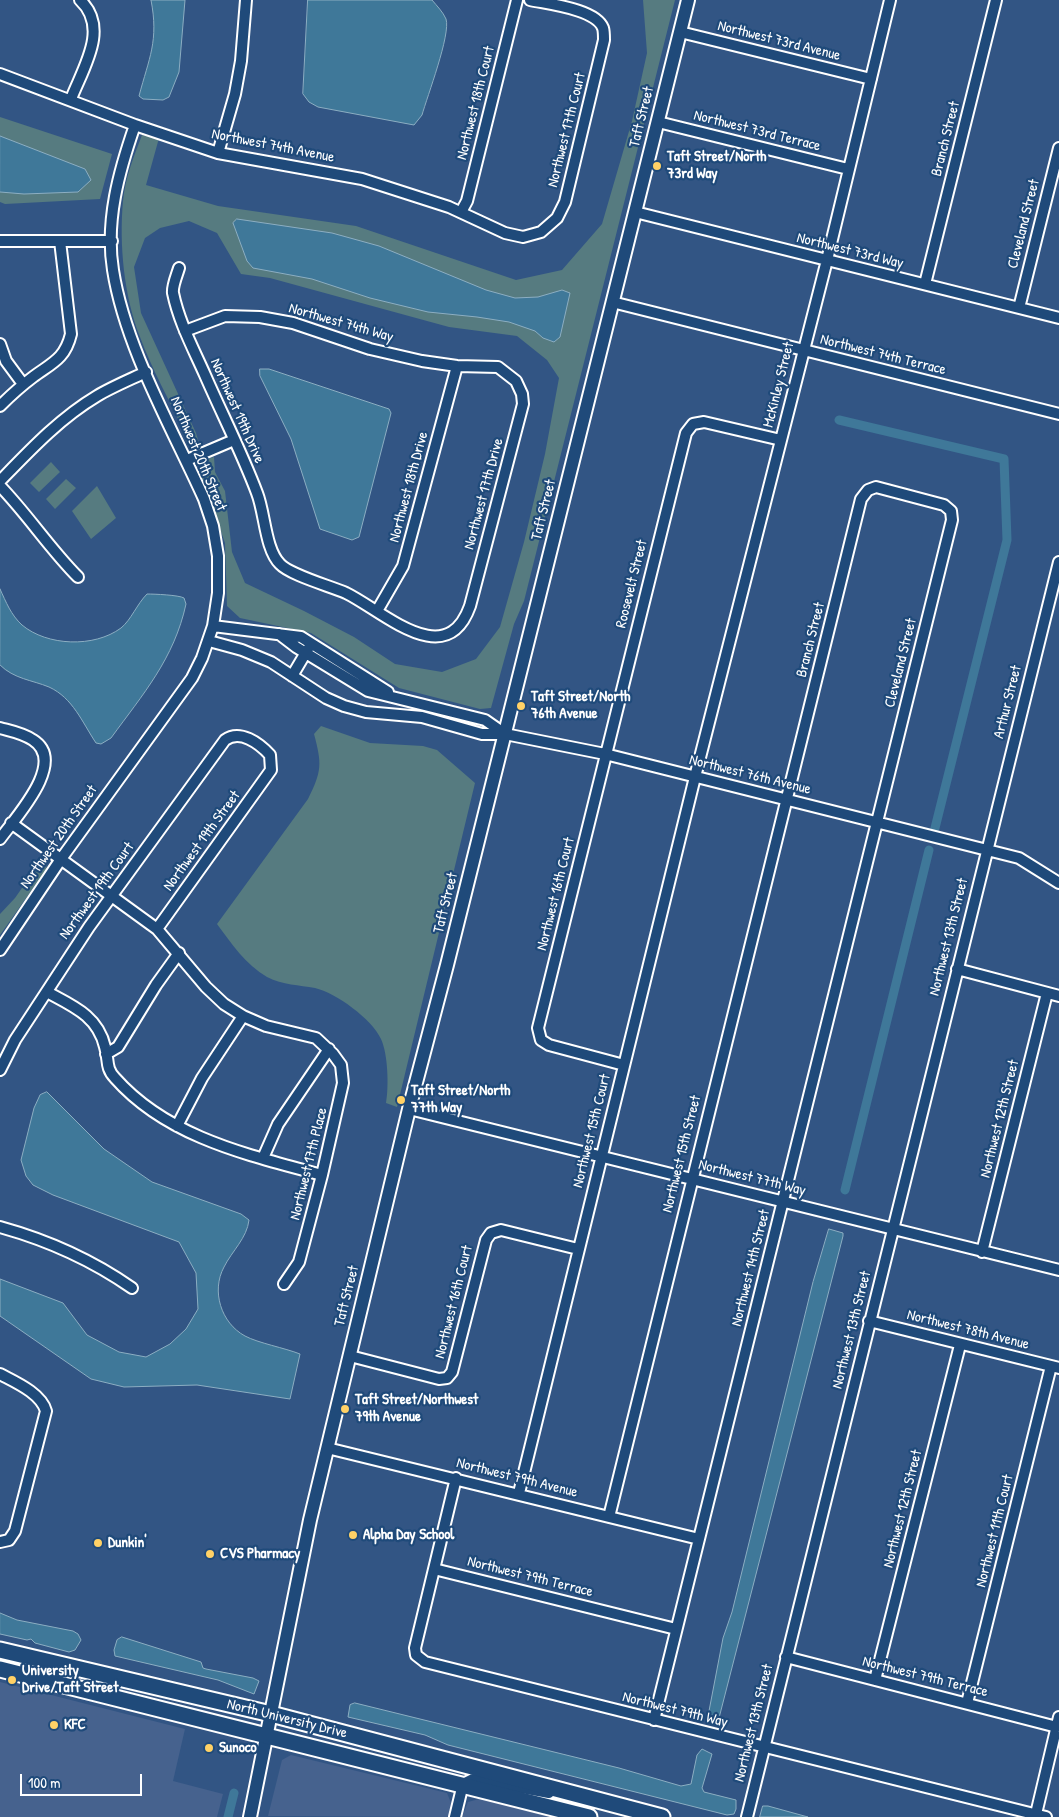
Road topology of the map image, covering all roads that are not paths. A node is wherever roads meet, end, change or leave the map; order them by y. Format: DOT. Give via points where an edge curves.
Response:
graph roads {
  1 [pos="80,0"];
  2 [pos="246,0"];
  3 [pos="517,0"];
  4 [pos="530,0"];
  5 [pos="688,0"];
  6 [pos="890,0"];
  7 [pos="996,0"];
  8 [pos="680,32"];
  9 [pos="0,74"];
  10 [pos="871,79"];
  11 [pos="71,99"];
  12 [pos="658,122"];
  13 [pos="136,125"];
  14 [pos="1059,148"];
  15 [pos="218,153"];
  16 [pos="848,169"];
  17 [pos="461,212"];
  18 [pos="635,212"];
  19 [pos="541,232"];
  20 [pos="0,241"];
  21 [pos="60,241"];
  22 [pos="112,241"];
  23 [pos="827,260"];
  24 [pos="179,268"];
  25 [pos="925,284"];
  26 [pos="612,302"];
  27 [pos="1019,308"];
  28 [pos="1059,318"];
  29 [pos="185,331"];
  30 [pos="0,344"];
  31 [pos="803,351"];
  32 [pos="457,366"];
  33 [pos="491,366"];
  34 [pos="146,372"];
  35 [pos="23,384"];
  36 [pos="0,406"];
  37 [pos="1059,414"];
  38 [pos="234,440"];
  39 [pos="781,440"];
  40 [pos="187,460"];
  41 [pos="0,481"];
  42 [pos="0,486"];
  43 [pos="868,490"];
  44 [pos="1059,562"];
  45 [pos="78,577"];
  46 [pos="1054,604"];
  47 [pos="377,611"];
  48 [pos="213,626"];
  49 [pos="209,641"];
  50 [pos="308,648"];
  51 [pos="292,676"];
  52 [pos="1,729"];
  53 [pos="505,734"];
  54 [pos="605,754"];
  55 [pos="271,770"];
  56 [pos="695,777"];
  57 [pos="786,800"];
  58 [pos="876,822"];
  59 [pos="12,823"];
  60 [pos="0,839"];
  61 [pos="986,851"];
  62 [pos="61,858"];
  63 [pos="1059,883"];
  64 [pos="112,896"];
  65 [pos="157,930"];
  66 [pos="0,950"];
  67 [pos="179,953"];
  68 [pos="957,969"];
  69 [pos="47,992"];
  70 [pos="1048,993"];
  71 [pos="1059,996"];
  72 [pos="243,1016"];
  73 [pos="329,1049"];
  74 [pos="106,1054"];
  75 [pos="624,1065"];
  76 [pos="0,1070"];
  77 [pos="409,1109"];
  78 [pos="177,1126"];
  79 [pos="602,1156"];
  80 [pos="262,1158"];
  81 [pos="322,1174"];
  82 [pos="691,1178"];
  83 [pos="783,1202"];
  84 [pos="0,1227"];
  85 [pos="892,1230"];
  86 [pos="578,1249"];
  87 [pos="982,1252"];
  88 [pos="1059,1270"];
  89 [pos="284,1284"];
  90 [pos="132,1288"];
  91 [pos="870,1321"];
  92 [pos="960,1345"];
  93 [pos="350,1356"];
  94 [pos="1055,1367"];
  95 [pos="0,1374"];
  96 [pos="327,1448"];
  97 [pos="456,1478"];
  98 [pos="519,1493"];
  99 [pos="609,1517"];
  100 [pos="699,1539"];
  101 [pos="4,1541"];
  102 [pos="434,1569"];
  103 [pos="676,1629"];
  104 [pos="0,1650"];
  105 [pos="786,1657"];
  106 [pos="0,1669"];
  107 [pos="875,1680"];
  108 [pos="967,1703"];
  109 [pos="271,1714"];
  110 [pos="654,1720"];
  111 [pos="1058,1722"];
  112 [pos="266,1735"];
  113 [pos="764,1748"];
  114 [pos="463,1784"];
  115 [pos="572,1794"];
  116 [pos="1041,1816"];
  117 [pos="250,1817"];
  118 [pos="455,1817"];
  119 [pos="589,1817"];
  120 [pos="662,1817"];
  121 [pos="746,1817"];
  1 -- 11 [label="street" via="92,16 94,37"];
  2 -- 15 [label="street" via="235,94"];
  3 -- 17 [label="street, Northwest 18th Court" via="467,200"];
  4 -- 19 [label="street, Northwest 17th Court" via="585,12 603,27 604,40 565,202 557,218"];
  5 -- 8 [label="street, Taft Street"];
  6 -- 10 [label="street, McKinley Street"];
  7 -- 25 [label="street, Branch Street"];
  8 -- 10 [label="street, Northwest 73rd Avenue"];
  8 -- 12 [label="street, Taft Street"];
  9 -- 11 [label="street, Northwest 74th Avenue"];
  10 -- 16 [label="street, McKinley Street"];
  11 -- 13 [label="street, Northwest 74th Avenue"];
  12 -- 16 [label="street, Northwest 73rd Terrace"];
  12 -- 18 [label="street, Taft Street"];
  13 -- 15 [label="street, Northwest 74th Avenue"];
  13 -- 22 [label="street, Northwest 20th Street" via="117,187"];
  14 -- 27 [label="street, Cleveland Street"];
  15 -- 17 [label="street, Northwest 74th Avenue" via="362,179"];
  16 -- 23 [label="street, McKinley Street"];
  17 -- 19 [label="street, Northwest 74th Avenue" via="506,233 523,237"];
  18 -- 23 [label="street, Northwest 73rd Way"];
  18 -- 26 [label="street, Taft Street"];
  20 -- 21 [label="street"];
  21 -- 22 [label="street"];
  21 -- 35 [label="street" via="71,334 68,345 56,362"];
  22 -- 34 [label="street, Northwest 20th Street" via="112,269 119,297 127,327"];
  23 -- 25 [label="street, Northwest 73rd Way"];
  23 -- 31 [label="street, McKinley Street"];
  24 -- 29 [label="street, Northwest 19th Drive" via="173,291"];
  25 -- 27 [label="street, Northwest 73rd Way"];
  26 -- 31 [label="street, Northwest 74th Terrace"];
  26 -- 53 [label="street, Taft Street"];
  27 -- 28 [label="street, Northwest 73rd Way"];
  29 -- 32 [label="street, Northwest 74th Way" via="225,316 260,317 294,324 370,349"];
  29 -- 38 [label="street, Northwest 19th Drive"];
  30 -- 35 [label="street" via="6,361"];
  31 -- 37 [label="street, Northwest 74th Terrace"];
  31 -- 39 [label="street, McKinley Street"];
  32 -- 33 [label="street, Northwest 74th Way"];
  32 -- 47 [label="street, Northwest 18th Drive" via="403,566"];
  33 -- 47 [label="street, Northwest 17th Drive" via="507,372 516,381 523,404 470,606 459,628 447,635 426,636 410,632"];
  34 -- 40 [label="street, Northwest 20th Street"];
  34 -- 41 [label="street" via="71,413"];
  35 -- 36 [label="street"];
  38 -- 40 [label="street"];
  38 -- 47 [label="street, Northwest 19th Drive" via="258,494 272,552 280,565"];
  39 -- 54 [label="street, Roosevelt Street" via="704,422 693,424 686,433"];
  39 -- 56 [label="street, McKinley Street"];
  40 -- 48 [label="street, Northwest 20th Street" via="213,526 218,556 218,593"];
  42 -- 45 [label="street" via="36,524 59,558"];
  43 -- 57 [label="street, Branch Street" via="861,499"];
  43 -- 58 [label="street, Cleveland Street" via="876,487 944,505 951,511 952,520"];
  44 -- 46 [label="street, Arthur Street"];
  46 -- 61 [label="street, Arthur Street"];
  48 -- 49 [label="street, Northwest 20th Street"];
  48 -- 50 [label="street, Northwest 76th Avenue" via="279,634"];
  49 -- 51 [label="street, Northwest 76th Avenue" via="271,662"];
  49 -- 62 [label="street, Northwest 20th Street" via="192,678"];
  50 -- 51 [label="street"];
  50 -- 53 [label="street, Northwest 76th Avenue" via="368,691 485,720"];
  51 -- 53 [label="street, Northwest 76th Avenue" via="326,698 366,712 422,717 482,734"];
  52 -- 59 [label="street" via="35,740 43,750 46,764 42,780"];
  53 -- 54 [label="street, Northwest 76th Avenue"];
  53 -- 77 [label="street, Taft Street"];
  54 -- 56 [label="street, Northwest 76th Avenue"];
  54 -- 75 [label="street, Northwest 16th Court" via="538,1028 541,1040 548,1046"];
  55 -- 64 [label="street, Northwest 19th Court" via="271,761 265,750 248,738 230,737"];
  55 -- 65 [label="street, Northwest 19th Street"];
  56 -- 57 [label="street, Northwest 76th Avenue"];
  56 -- 75 [label="street, Northwest 15th Court"];
  57 -- 58 [label="street, Northwest 76th Avenue"];
  57 -- 82 [label="street, Northwest 15th Street"];
  58 -- 61 [label="street, Northwest 76th Avenue"];
  58 -- 83 [label="street, Northwest 14th Street"];
  59 -- 60 [label="street"];
  59 -- 62 [label="street"];
  61 -- 63 [label="street, Northwest 76th Avenue" via="1019,858"];
  61 -- 68 [label="street, Northwest 13th Street"];
  62 -- 64 [label="street"];
  62 -- 66 [label="street, Northwest 20th Street"];
  64 -- 65 [label="street"];
  64 -- 69 [label="street, Northwest 19th Court"];
  65 -- 67 [label="street"];
  67 -- 72 [label="street" via="206,987"];
  67 -- 74 [label="street" via="118,1047"];
  68 -- 70 [label="street"];
  68 -- 85 [label="street, Northwest 13th Street"];
  69 -- 74 [label="street" via="89,1016 99,1028"];
  69 -- 76 [label="street, Northwest 19th Court" via="15,1040"];
  70 -- 71 [label="street"];
  70 -- 87 [label="street, Northwest 12th Street"];
  72 -- 73 [label="street" via="266,1026 306,1034"];
  72 -- 78 [label="street" via="202,1078"];
  73 -- 80 [label="street" via="278,1124"];
  73 -- 81 [label="street, Northwest 17th Place" via="341,1066 344,1082"];
  74 -- 78 [label="street" via="107,1067 115,1078"];
  75 -- 79 [label="street, Northwest 15th Court"];
  77 -- 79 [label="street, Northwest 77th Way"];
  77 -- 93 [label="street, Taft Street"];
  78 -- 80 [label="street" via="222,1147"];
  79 -- 82 [label="street, Northwest 77th Way"];
  79 -- 86 [label="street, Northwest 15th Court"];
  80 -- 81 [label="street"];
  81 -- 89 [label="street, Northwest 17th Place" via="299,1262"];
  82 -- 83 [label="street, Northwest 77th Way"];
  82 -- 99 [label="street, Northwest 15th Street"];
  83 -- 85 [label="street, Northwest 77th Way"];
  83 -- 100 [label="street, Northwest 14th Street"];
  84 -- 90 [label="street" via="52,1244 112,1274"];
  85 -- 87 [label="street, Northwest 77th Way"];
  85 -- 91 [label="street, Northwest 13th Street"];
  86 -- 93 [label="street, Northwest 16th Court" via="501,1230 491,1233 486,1240 452,1372 447,1378 439,1380"];
  86 -- 98 [label="street, Northwest 15th Court"];
  87 -- 88 [label="street, Northwest 77th Way"];
  91 -- 92 [label="street, Northwest 78th Avenue"];
  91 -- 105 [label="street, Northwest 13th Street"];
  92 -- 94 [label="street, Northwest 78th Avenue"];
  92 -- 107 [label="street, Northwest 12th Street"];
  93 -- 96 [label="street, Taft Street"];
  94 -- 108 [label="street, Northwest 11th Court"];
  95 -- 101 [label="street" via="34,1395 46,1411 15,1531"];
  96 -- 97 [label="street, Northwest 79th Avenue"];
  96 -- 109 [label="street, Taft Street"];
  97 -- 98 [label="street, Northwest 79th Avenue"];
  97 -- 102 [label="street"];
  98 -- 99 [label="street, Northwest 79th Avenue"];
  99 -- 100 [label="street, Northwest 79th Avenue"];
  100 -- 103 [label="street, Northwest 14th Street"];
  102 -- 103 [label="street, Northwest 79th Terrace"];
  102 -- 110 [label="street, Northwest 79th Way" via="415,1648 416,1655 425,1662"];
  103 -- 110 [label="street, Northwest 14th Street"];
  104 -- 109 [label="main road, North University Drive"];
  105 -- 107 [label="street, Northwest 79th Terrace"];
  105 -- 113 [label="street, Northwest 13th Street"];
  106 -- 112 [label="main road, North University Drive"];
  107 -- 108 [label="street, Northwest 79th Terrace"];
  108 -- 111 [label="street, Northwest 79th Terrace"];
  109 -- 112 [label="street, Taft Street"];
  109 -- 115 [label="main road, North University Drive"];
  110 -- 113 [label="street, Northwest 79th Way"];
  111 -- 116 [label="street"];
  112 -- 114 [label="main road, North University Drive"];
  112 -- 117 [label="street, Taft Street"];
  113 -- 116 [label="street, Northwest 79th Way"];
  113 -- 121 [label="street, Northwest 13th Street"];
  114 -- 115 [label="street, North University Drive" via="473,1778 545,1794"];
  114 -- 118 [label="street"];
  114 -- 119 [label="main road, North University Drive"];
  115 -- 120 [label="main road, North University Drive"];
}
